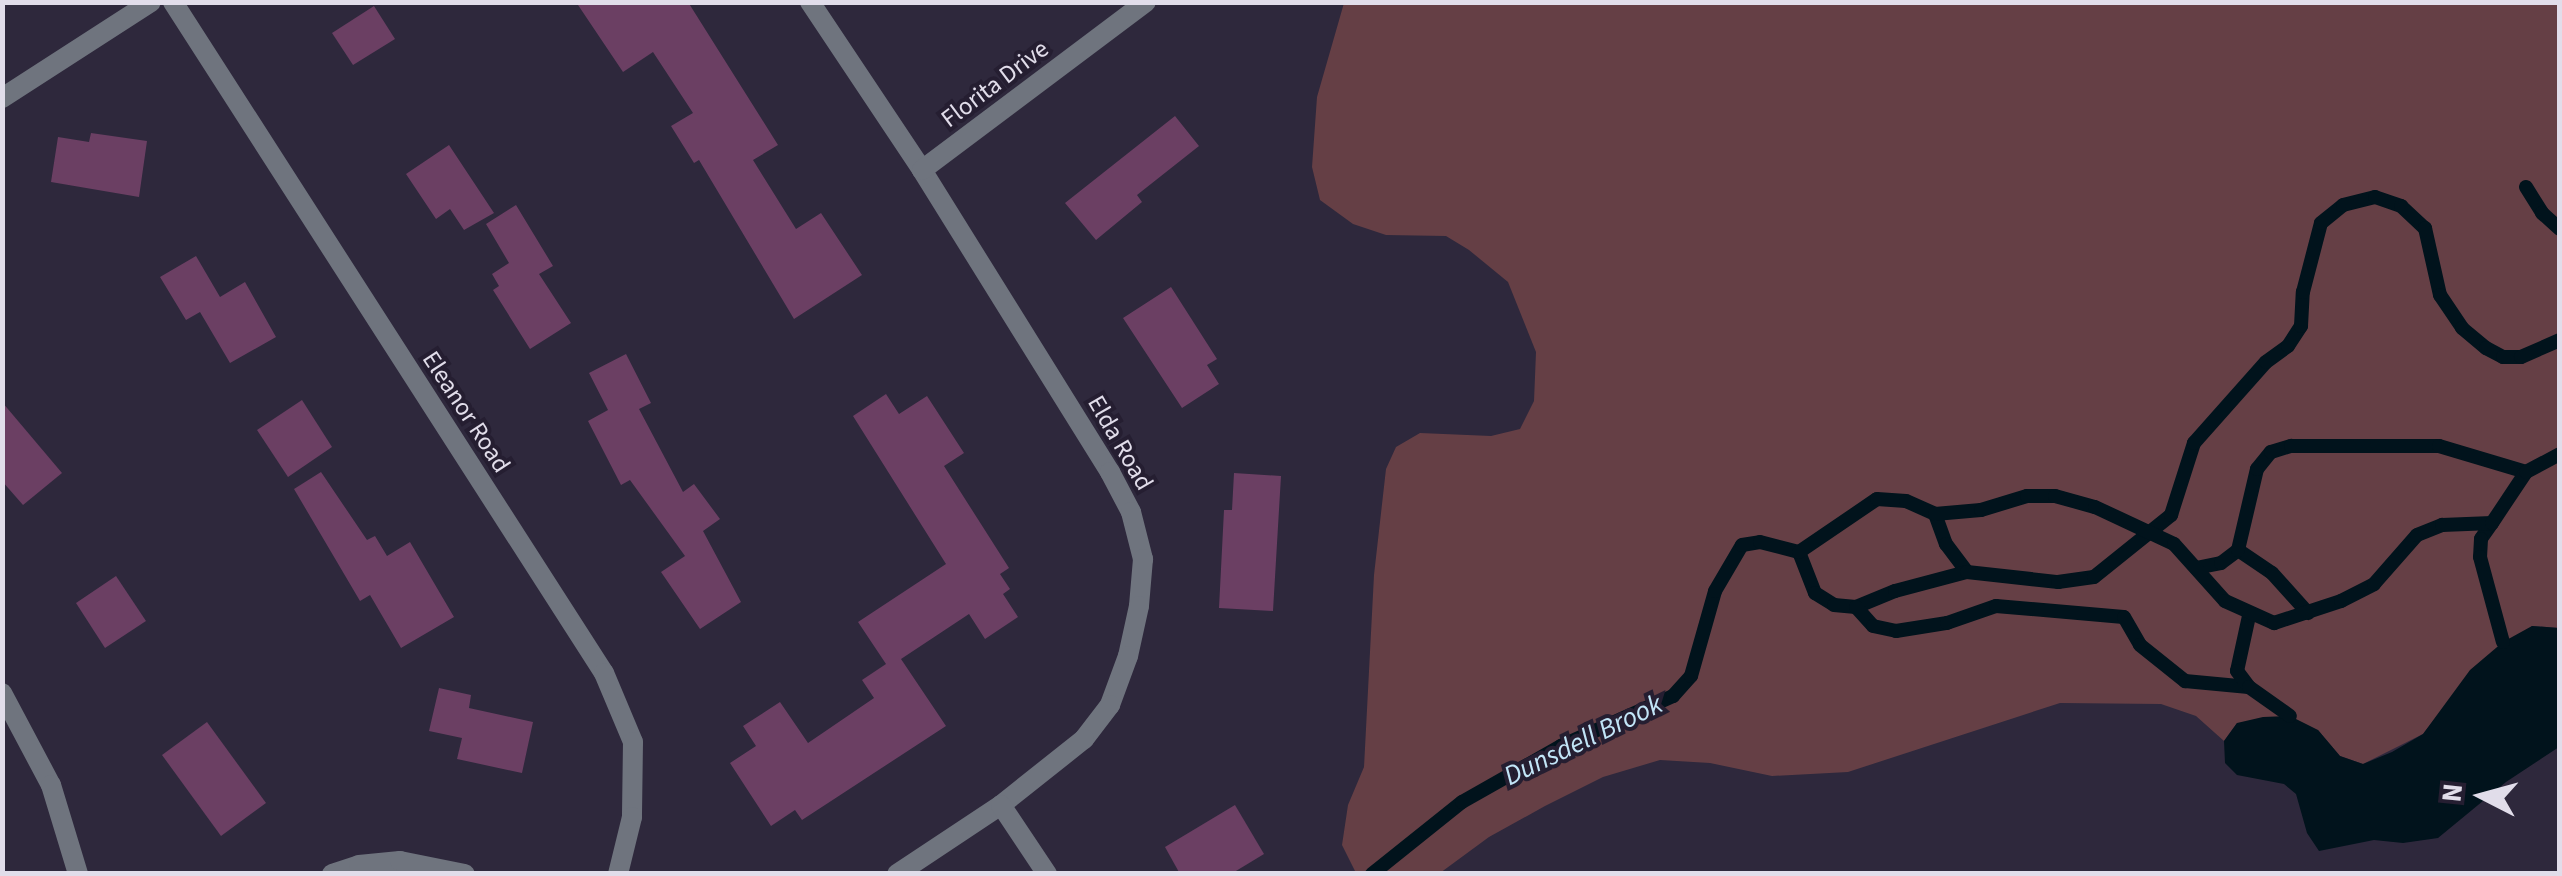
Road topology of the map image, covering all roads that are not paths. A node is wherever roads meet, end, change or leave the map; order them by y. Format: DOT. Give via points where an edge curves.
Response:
graph roads {
  1 [pos="151,2"];
  2 [pos="173,2"];
  3 [pos="810,2"];
  4 [pos="1146,2"];
  5 [pos="2,98"];
  6 [pos="922,170"];
  7 [pos="2,693"];
  8 [pos="1002,805"];
  9 [pos="78,874"];
  10 [pos="332,874"];
  11 [pos="466,874"];
  12 [pos="618,874"];
  13 [pos="897,874"];
  14 [pos="1047,874"];
  1 -- 5 [label="street"];
  2 -- 12 [label="street, Eleanor Road" via="604,673 634,742 632,816"];
  3 -- 6 [label="street, Elda Road"];
  4 -- 6 [label="street, Florita Drive"];
  6 -- 8 [label="street, Elda Road" via="1110,472 1131,512 1143,559 1140,606 1110,705 1084,739"];
  7 -- 9 [label="street" via="52,785"];
  8 -- 13 [label="street, Elda Road"];
  8 -- 14 [label="street"];
  10 -- 11 [label="street" via="400,861"];
}
